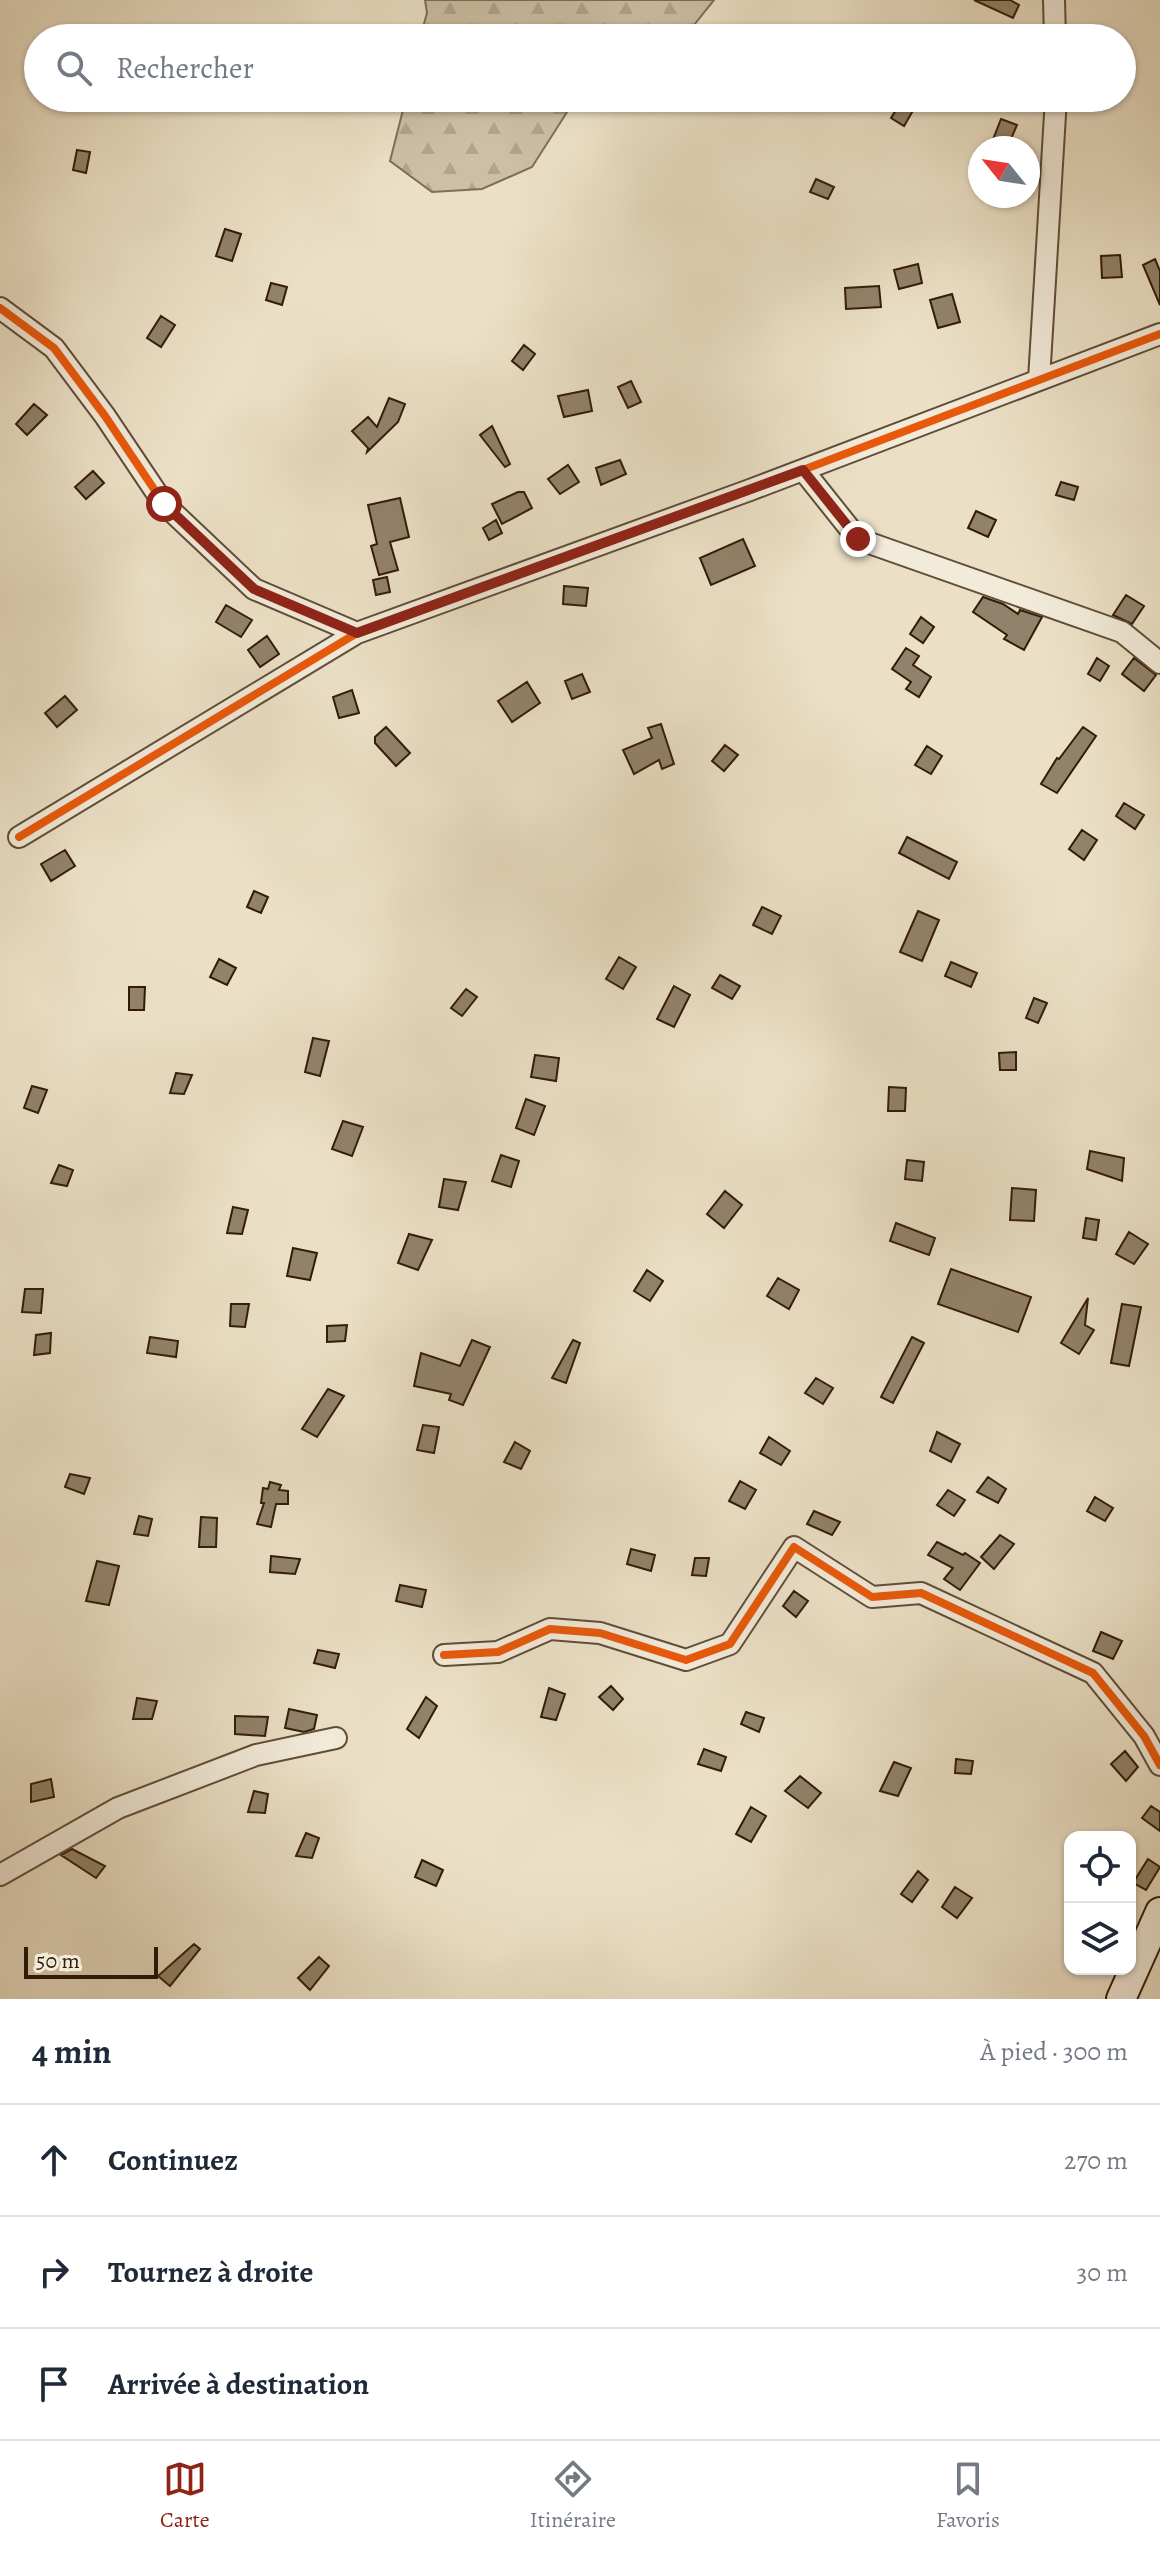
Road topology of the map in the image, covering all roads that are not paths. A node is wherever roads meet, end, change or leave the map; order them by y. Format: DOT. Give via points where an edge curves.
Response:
graph roads {
  1 [pos="1054,0"];
  2 [pos="1055,24"];
  3 [pos="1055,112"];
  4 [pos="0,308"];
  5 [pos="1160,334"];
  6 [pos="1039,380"];
  7 [pos="803,470"];
  8 [pos="357,633"];
  9 [pos="1160,663"];
  10 [pos="19,837"];
  11 [pos="444,1655"];
  12 [pos="336,1738"];
  13 [pos="1160,1765"];
  14 [pos="0,1875"];
  15 [pos="1160,1912"];
  16 [pos="1121,1999"];
  1 -- 2 [label="street"];
  3 -- 6 [label="street"];
  4 -- 8 [label="street" via="54,348 164,504 254,589"];
  5 -- 6 [label="street"];
  6 -- 7 [label="street"];
  7 -- 8 [label="street"];
  7 -- 9 [label="street" via="858,539 1122,632"];
  8 -- 10 [label="street"];
  11 -- 13 [label="street" via="498,1652 550,1629 600,1633 686,1660 730,1644 794,1547 872,1597 921,1593 1093,1673 1144,1736"];
  12 -- 14 [label="street" via="256,1755 118,1808"];
  15 -- 16 [label="street"];
}
